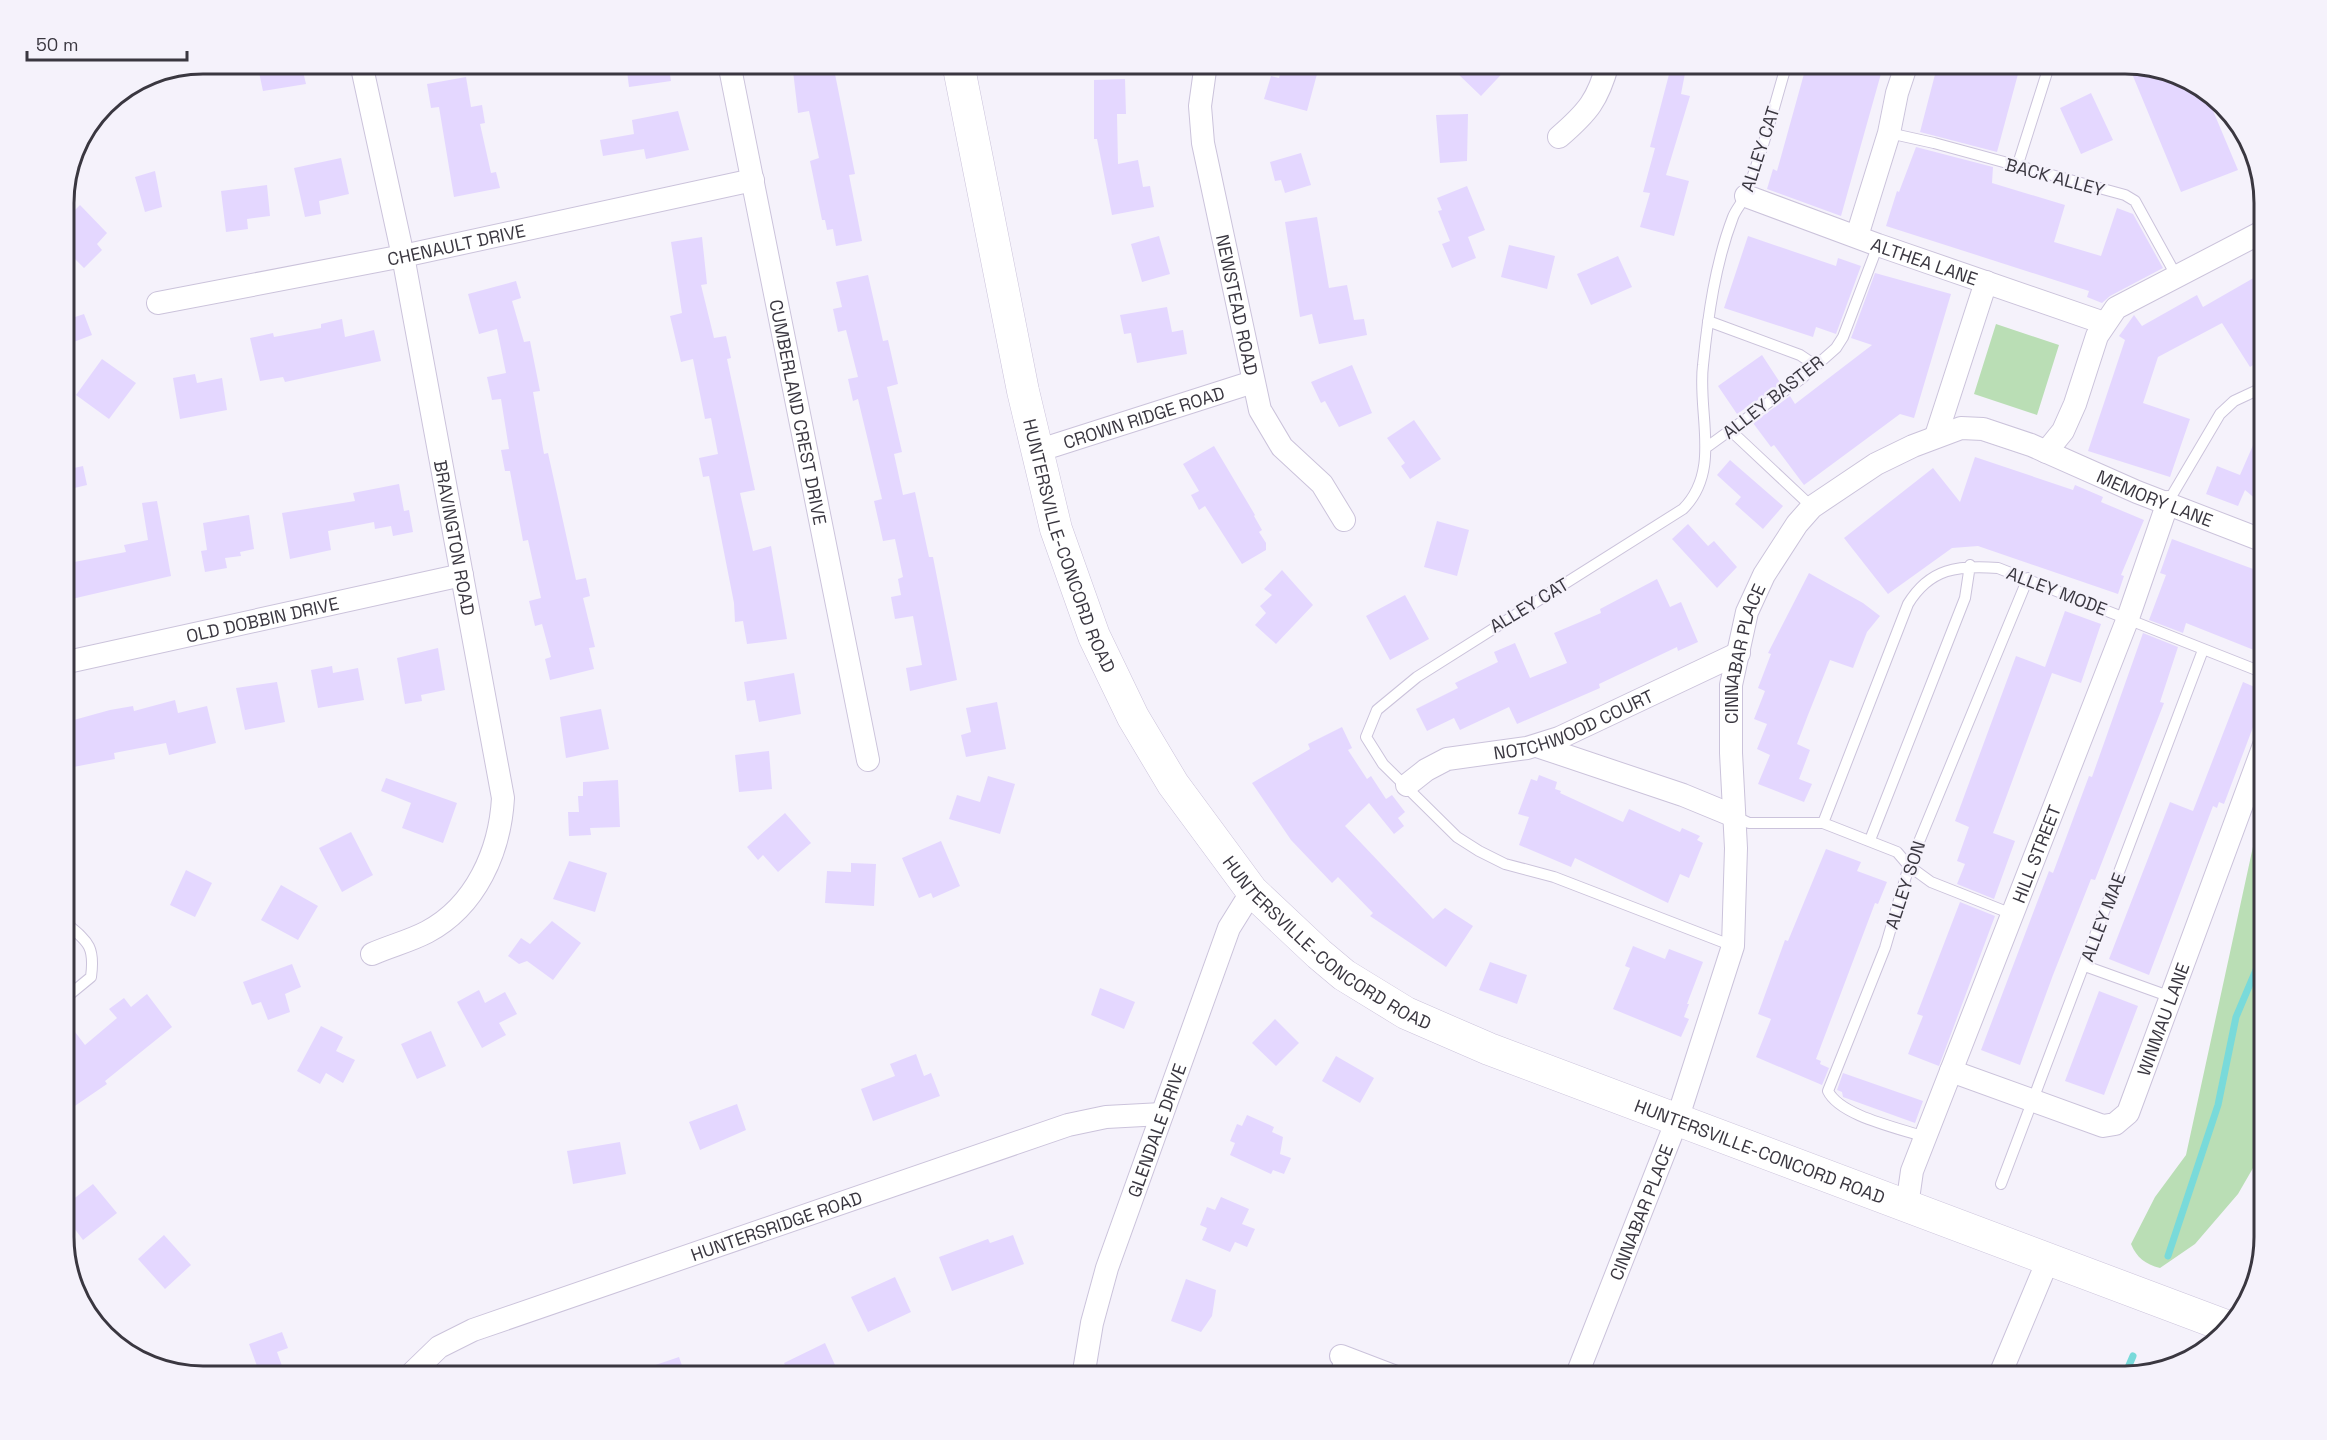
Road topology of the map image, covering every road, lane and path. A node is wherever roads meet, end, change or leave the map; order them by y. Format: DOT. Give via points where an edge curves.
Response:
graph roads {
  1 [pos="364,73"];
  2 [pos="731,73"];
  3 [pos="960,73"];
  4 [pos="1205,73"];
  5 [pos="1605,73"];
  6 [pos="1784,73"];
  7 [pos="1904,73"];
  8 [pos="2047,73"];
  9 [pos="1889,134"];
  10 [pos="1559,137"];
  11 [pos="2017,167"];
  12 [pos="753,180"];
  13 [pos="1746,195"];
  14 [pos="1857,236"];
  15 [pos="2253,237"];
  16 [pos="1878,245"];
  17 [pos="403,256"];
  18 [pos="2177,277"];
  19 [pos="1986,282"];
  20 [pos="158,303"];
  21 [pos="1708,321"];
  22 [pos="2104,323"];
  23 [pos="1815,365"];
  24 [pos="1253,382"];
  25 [pos="2253,392"];
  26 [pos="1730,430"];
  27 [pos="1936,436"];
  28 [pos="1707,447"];
  29 [pos="1037,451"];
  30 [pos="2046,452"];
  31 [pos="2168,502"];
  32 [pos="1812,507"];
  33 [pos="1344,520"];
  34 [pos="2253,537"];
  35 [pos="1970,565"];
  36 [pos="462,575"];
  37 [pos="2028,578"];
  38 [pos="2128,618"];
  39 [pos="2203,650"];
  40 [pos="1739,653"];
  41 [pos="74,661"];
  42 [pos="2253,669"];
  43 [pos="1537,746"];
  44 [pos="867,760"];
  45 [pos="2254,773"];
  46 [pos="1407,785"];
  47 [pos="1734,816"];
  48 [pos="1822,823"];
  49 [pos="1870,840"];
  50 [pos="1909,866"];
  51 [pos="1252,891"];
  52 [pos="2012,915"];
  53 [pos="74,930"];
  54 [pos="1733,946"];
  55 [pos="372,954"];
  56 [pos="2085,966"];
  57 [pos="74,991"];
  58 [pos="2171,997"];
  59 [pos="1951,1071"];
  60 [pos="2034,1101"];
  61 [pos="1162,1114"];
  62 [pos="1677,1120"];
  63 [pos="1925,1137"];
  64 [pos="2001,1184"];
  65 [pos="1907,1206"];
  66 [pos="2048,1260"];
  67 [pos="2220,1324"];
  68 [pos="419,1366"];
  69 [pos="1085,1366"];
  70 [pos="1580,1366"];
  71 [pos="2005,1366"];
  1 -- 17 [label="street, BRAVINGTON ROAD"];
  2 -- 12 [label="street, CUMBERLAND CREST DRIVE"];
  3 -- 29 [label="main road, HUNTERSVILLE-CONCORD ROAD"];
  4 -- 24 [label="street, NEWSTEAD ROAD" via="1200,106 1203,143"];
  5 -- 10 [label="street" via="1595,102"];
  6 -- 13 [label="lane, ALLEY CAT"];
  7 -- 9 [label="street"];
  8 -- 11 [label="lane"];
  9 -- 11 [label="lane, BACK ALLEY"];
  9 -- 14 [label="street"];
  11 -- 18 [label="lane, BACK ALLEY" via="2135,201"];
  12 -- 17 [label="street, CHENAULT DRIVE"];
  12 -- 44 [label="street, CUMBERLAND CREST DRIVE"];
  13 -- 14 [label="street, ALTHEA LANE"];
  13 -- 21 [label="lane, ALLEY CAT" via="1733,216"];
  14 -- 16 [label="street, ALTHEA LANE"];
  15 -- 18 [label="street"];
  16 -- 19 [label="street, ALTHEA LANE"];
  16 -- 23 [label="lane, ALLEY BASTER" via="1844,337"];
  17 -- 20 [label="street, CHENAULT DRIVE"];
  17 -- 36 [label="street, BRAVINGTON ROAD"];
  18 -- 22 [label="street" via="2116,308"];
  19 -- 22 [label="street, ALTHEA LANE"];
  19 -- 27 [label="street"];
  21 -- 23 [label="lane" via="1800,354"];
  21 -- 28 [label="lane, ALLEY CAT" via="1701,376"];
  22 -- 30 [label="street" via="2063,431"];
  23 -- 26 [label="lane, ALLEY BASTER"];
  24 -- 29 [label="street, CROWN RIDGE ROAD"];
  24 -- 33 [label="street, NEWSTEAD ROAD" via="1266,424 1282,447 1322,484"];
  25 -- 31 [label="lane" via="2234,401 2220,414"];
  26 -- 28 [label="lane, ALLEY BASTER"];
  26 -- 32 [label="lane"];
  27 -- 30 [label="street, CINNABAR PLACE" via="1961,428 1983,429"];
  27 -- 32 [label="street, CINNABAR PLACE" via="1876,464"];
  28 -- 46 [label="lane, ALLEY CAT" via="1703,476 1692,501 1683,509 1483,633 1417,677 1377,710 1366,737 1383,764"];
  29 -- 51 [label="main road, HUNTERSVILLE-CONCORD ROAD" via="1066,561 1116,684 1173,784"];
  30 -- 31 [label="street, MEMORY LANE"];
  31 -- 34 [label="street, MEMORY LANE"];
  31 -- 38 [label="street, HILL STREET"];
  32 -- 40 [label="street, CINNABAR PLACE" via="1764,575 1747,612"];
  35 -- 37 [label="lane, ALLEY MODE" via="1998,568"];
  35 -- 48 [label="lane, ALLEY MODE" via="1931,577 1908,604"];
  35 -- 49 [label="lane" via="1965,598"];
  36 -- 41 [label="street, OLD DOBBIN DRIVE"];
  36 -- 55 [label="street, BRAVINGTON ROAD" via="503,798 502,821 487,867 460,908 426,932"];
  37 -- 38 [label="lane, ALLEY MODE"];
  37 -- 50 [label="lane, ALLEY SON"];
  38 -- 39 [label="lane, ALLEY MODE"];
  38 -- 52 [label="street, HILL STREET"];
  39 -- 42 [label="lane, ALLEY MODE"];
  39 -- 56 [label="lane, ALLEY MAE"];
  40 -- 43 [label="street, NOTCHWOOD COURT"];
  40 -- 47 [label="street, CINNABAR PLACE" via="1731,685"];
  43 -- 46 [label="street, NOTCHWOOD COURT" via="1447,759"];
  43 -- 47 [label="street"];
  45 -- 58 [label="street, WINMAU LANE"];
  46 -- 54 [label="lane, ALLEY CAT" via="1457,837 1505,864 1554,877"];
  47 -- 48 [label="lane" via="1749,824"];
  47 -- 54 [label="street, CINNABAR PLACE"];
  48 -- 49 [label="lane"];
  49 -- 50 [label="lane" via="1897,852"];
  50 -- 52 [label="lane" via="1931,882"];
  50 -- 63 [label="lane, ALLEY SON" via="1885,948 1828,1090 1832,1100 1864,1117"];
  51 -- 61 [label="street, GLENDALE DRIVE" via="1229,928"];
  51 -- 62 [label="main road, HUNTERSVILLE-CONCORD ROAD" via="1344,975 1406,1014"];
  52 -- 59 [label="street, HILL STREET"];
  53 -- 57 [label="lane" via="87,941 94,958 91,977"];
  54 -- 62 [label="street, CINNABAR PLACE"];
  56 -- 58 [label="lane"];
  56 -- 60 [label="lane, ALLEY MAE"];
  58 -- 60 [label="street, WINMAU LANE" via="2128,1113 2115,1124 2103,1126"];
  59 -- 60 [label="street, WINMAU LANE"];
  59 -- 63 [label="street, HILL STREET"];
  60 -- 64 [label="lane, ALLEY MAE"];
  61 -- 68 [label="street, HUNTERSRIDGE ROAD" via="1106,1117 1068,1125 473,1330 439,1347"];
  61 -- 69 [label="street, GLENDALE DRIVE" via="1107,1268"];
  62 -- 65 [label="main road, HUNTERSVILLE-CONCORD ROAD"];
  62 -- 70 [label="street, CINNABAR PLACE"];
  63 -- 65 [label="street, HILL STREET" via="1912,1171"];
  65 -- 66 [label="main road, HUNTERSVILLE-CONCORD ROAD"];
  66 -- 67 [label="main road, HUNTERSVILLE-CONCORD ROAD"];
  66 -- 71 [label="street"];
}
